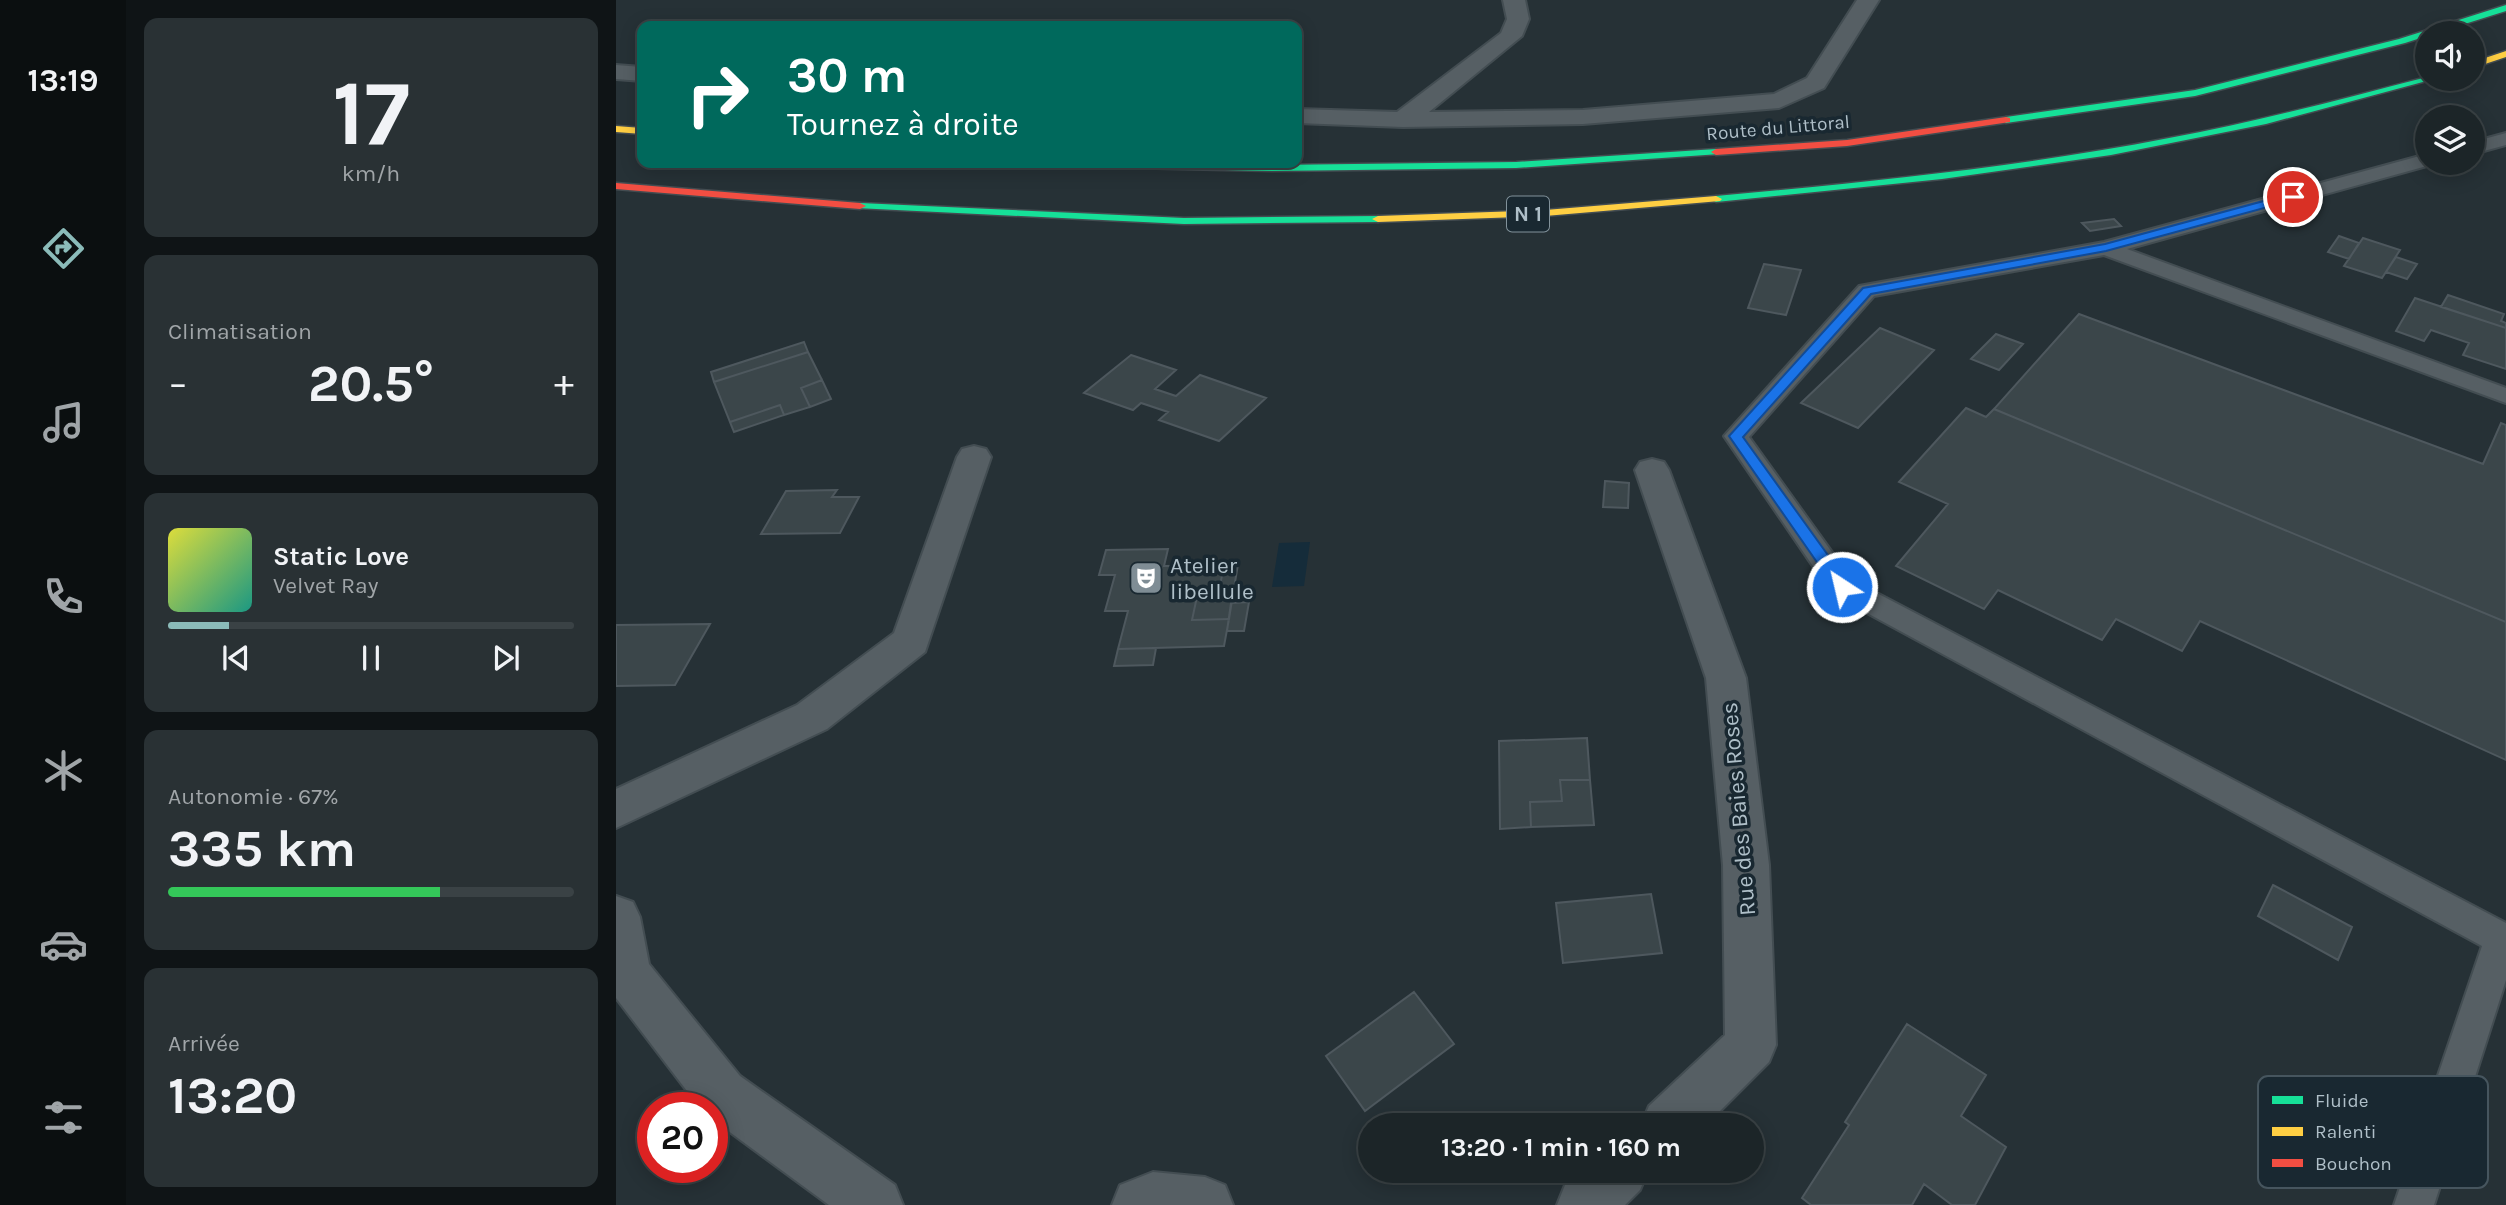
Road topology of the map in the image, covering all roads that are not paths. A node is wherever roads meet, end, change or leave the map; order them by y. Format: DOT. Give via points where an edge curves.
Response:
graph roads {
  1 [pos="1514,0"];
  2 [pos="1868,0"];
  3 [pos="2506,8"];
  4 [pos="2506,54"];
  5 [pos="2485,61"];
  6 [pos="616,72"];
  7 [pos="637,74"];
  8 [pos="2415,83"];
  9 [pos="1302,116"];
  10 [pos="1403,120"];
  11 [pos="616,129"];
  12 [pos="637,131"];
  13 [pos="2506,139"];
  14 [pos="2485,145"];
  15 [pos="2415,163"];
  16 [pos="1302,168"];
  17 [pos="616,186"];
  18 [pos="2106,247"];
  19 [pos="2506,397"];
  20 [pos="974,457"];
  21 [pos="1652,470"];
  22 [pos="616,809"];
  23 [pos="616,917"];
  24 [pos="2504,940"];
  25 [pos="2458,1076"];
  26 [pos="1680,1113"];
  27 [pos="1609,1183"];
  28 [pos="2420,1188"];
  29 [pos="875,1205"];
  30 [pos="1140,1205"];
  31 [pos="1205,1205"];
  32 [pos="1586,1205"];
  33 [pos="2414,1205"];
  1 -- 10 [label="street" via="1518,19 1511,36"];
  2 -- 10 [label="street" via="1816,83 1779,101 1583,117"];
  3 -- 16 [label="highway, Route du Littoral / N 1" via="2389,45 2194,93 1847,143 1516,165"];
  4 -- 5 [label="highway"];
  6 -- 7 [label="street"];
  8 -- 17 [label="highway, N 1" via="2166,142 1870,186 1545,213 1184,221 871,207"];
  9 -- 10 [label="street"];
  11 -- 12 [label="highway"];
  13 -- 14 [label="lane"];
  15 -- 18 [label="lane"];
  18 -- 19 [label="lane"];
  18 -- 24 [label="lane" via="1867,291 1736,436 1842,587"];
  20 -- 22 [label="street" via="911,641 813,717"];
  21 -- 26 [label="street, Rue des Baies Roses" via="1726,678 1746,865 1751,1045"];
  23 -- 29 [label="street" via="626,974 722,1094"];
  24 -- 25 [label="lane"];
  27 -- 32 [label="street"];
  28 -- 33 [label="lane"];
  30 -- 31 [label="street" via="1153,1200"];
}
